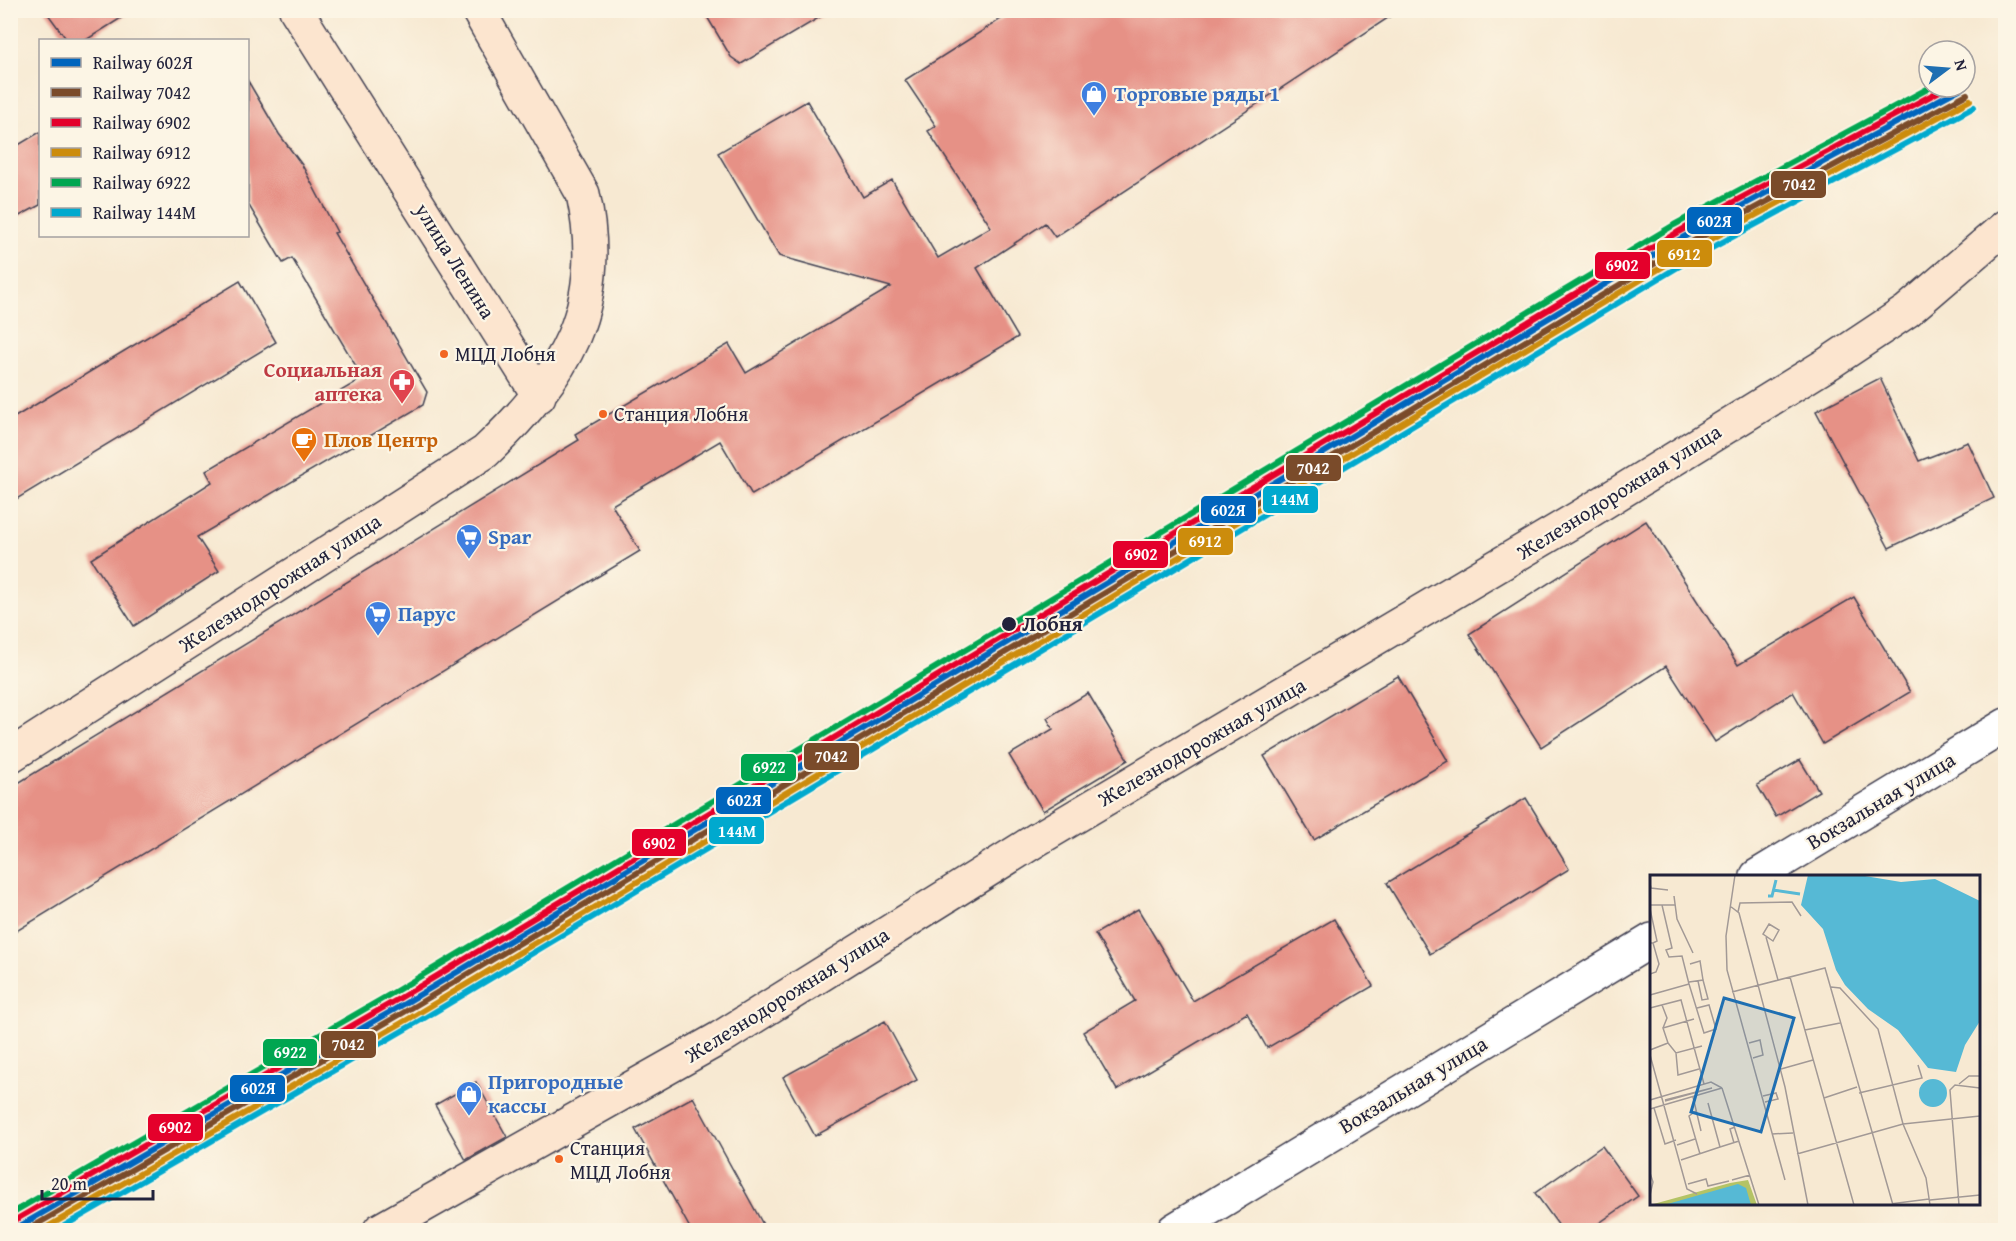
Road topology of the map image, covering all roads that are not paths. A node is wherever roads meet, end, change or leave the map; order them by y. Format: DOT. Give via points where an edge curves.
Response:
graph roads {
  1 [pos="296,10"];
  2 [pos="478,10"];
  3 [pos="2006,226"];
  4 [pos="539,396"];
  5 [pos="2006,725"];
  6 [pos="10,756"];
  7 [pos="1759,875"];
  8 [pos="1650,941"];
  9 [pos="380,1230"];
  10 [pos="1174,1230"];
  1 -- 4 [label="street, улица Ленина"];
  2 -- 4 [label="street" via="583,194 589,222 590,262 582,311 573,340"];
  3 -- 9 [label="street, Железнодорожная улица" via="1907,311 1590,511 1036,840 720,1038"];
  4 -- 6 [label="street, Железнодорожная улица" via="485,452"];
  5 -- 7 [label="street, Вокзальная улица"];
  8 -- 10 [label="street, Вокзальная улица"];
}
